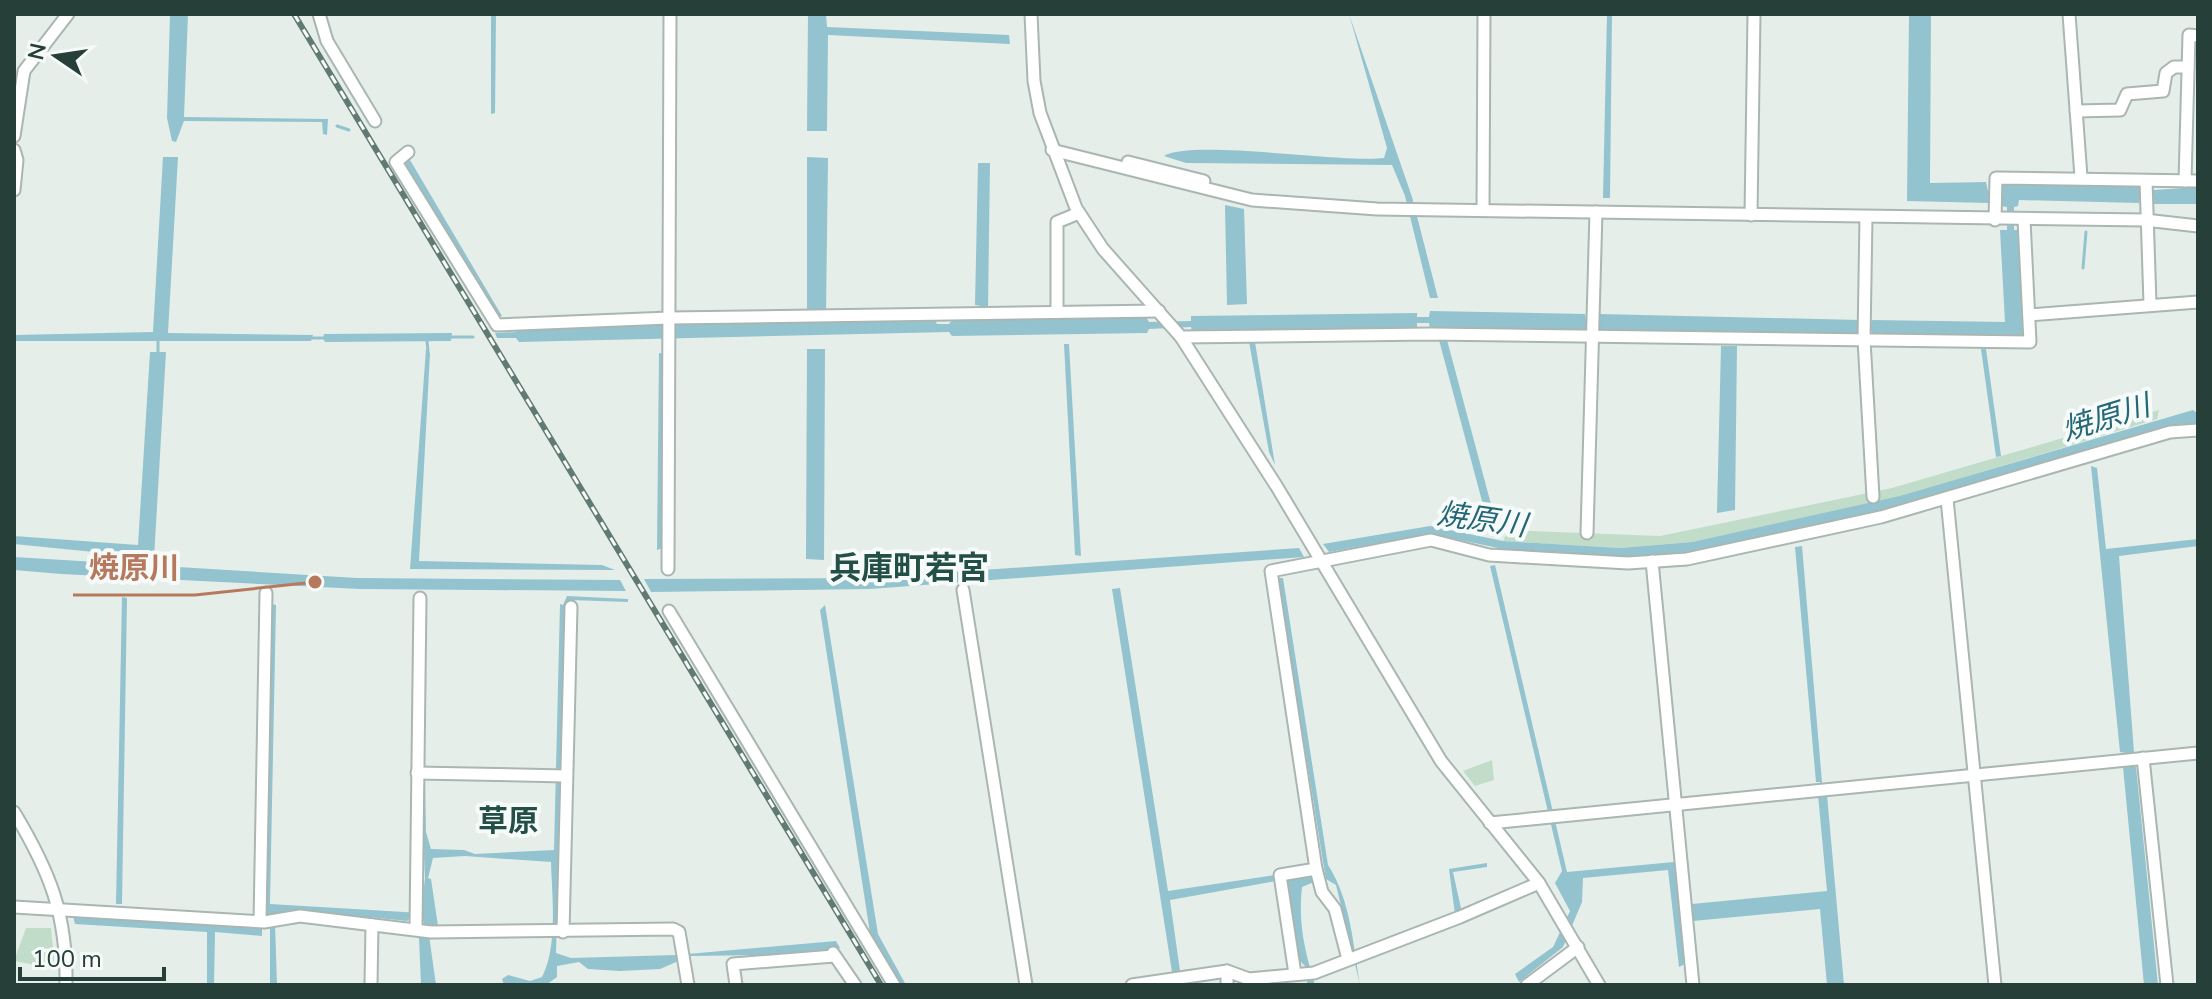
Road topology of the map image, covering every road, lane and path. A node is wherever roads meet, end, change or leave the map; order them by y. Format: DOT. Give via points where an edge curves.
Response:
graph roads {
  1 [pos="68,14"];
  2 [pos="319,14"];
  3 [pos="670,14"];
  4 [pos="1031,14"];
  5 [pos="1484,14"];
  6 [pos="1754,14"];
  7 [pos="2069,14"];
  8 [pos="2198,36"];
  9 [pos="14,63"];
  10 [pos="29,64"];
  11 [pos="2188,67"];
  12 [pos="2076,111"];
  13 [pos="375,121"];
  14 [pos="14,136"];
  15 [pos="14,150"];
  16 [pos="1052,150"];
  17 [pos="408,152"];
  18 [pos="2081,177"];
  19 [pos="2146,181"];
  20 [pos="2192,181"];
  21 [pos="14,190"];
  22 [pos="1483,210"];
  23 [pos="1596,212"];
  24 [pos="1079,213"];
  25 [pos="2146,213"];
  26 [pos="1751,215"];
  27 [pos="1866,217"];
  28 [pos="1995,220"];
  29 [pos="2024,220"];
  30 [pos="2198,226"];
  31 [pos="2198,302"];
  32 [pos="2150,304"];
  33 [pos="1057,312"];
  34 [pos="1163,315"];
  35 [pos="2029,315"];
  36 [pos="669,322"];
  37 [pos="1178,333"];
  38 [pos="1592,338"];
  39 [pos="1864,340"];
  40 [pos="2198,430"];
  41 [pos="1873,497"];
  42 [pos="1947,499"];
  43 [pos="1587,533"];
  44 [pos="1652,561"];
  45 [pos="1321,562"];
  46 [pos="668,569"];
  47 [pos="963,590"];
  48 [pos="266,593"];
  49 [pos="420,598"];
  50 [pos="571,607"];
  51 [pos="669,611"];
  52 [pos="2198,753"];
  53 [pos="2133,759"];
  54 [pos="417,773"];
  55 [pos="1974,773"];
  56 [pos="560,776"];
  57 [pos="1675,804"];
  58 [pos="14,812"];
  59 [pos="1490,823"];
  60 [pos="1316,869"];
  61 [pos="1539,883"];
  62 [pos="14,907"];
  63 [pos="59,908"];
  64 [pos="269,921"];
  65 [pos="420,924"];
  66 [pos="372,925"];
  67 [pos="563,932"];
  68 [pos="1578,947"];
  69 [pos="1354,957"];
  70 [pos="1227,971"];
  71 [pos="1305,974"];
  72 [pos="66,985"];
  73 [pos="371,985"];
  74 [pos="688,985"];
  75 [pos="736,985"];
  76 [pos="855,985"];
  77 [pos="894,985"];
  78 [pos="1026,985"];
  79 [pos="1132,985"];
  80 [pos="1227,985"];
  81 [pos="1527,985"];
  82 [pos="1599,985"];
  83 [pos="1693,985"];
  84 [pos="1995,985"];
  85 [pos="2167,985"];
  1 -- 10 [label="street"];
  2 -- 13 [label="street" via="327,41"];
  3 -- 36 [label="street"];
  4 -- 16 [label="street" via="1034,81"];
  5 -- 22 [label="street"];
  6 -- 26 [label="street"];
  7 -- 12 [label="street"];
  8 -- 11 [label="street" via="2189,35"];
  9 -- 10 [label="street"];
  10 -- 14 [label="street" via="20,82"];
  11 -- 12 [label="street" via="2166,73 2163,91 2127,94 2120,110"];
  11 -- 20 [label="street"];
  12 -- 18 [label="street"];
  15 -- 21 [label="street"];
  16 -- 22 [label="street" via="1173,171 1270,201"];
  16 -- 24 [label="street"];
  17 -- 36 [label="street" via="396,162 497,325"];
  18 -- 19 [label="street"];
  18 -- 28 [label="street" via="1996,178"];
  19 -- 20 [label="street"];
  19 -- 25 [label="street"];
  22 -- 23 [label="street"];
  23 -- 26 [label="street"];
  23 -- 38 [label="street"];
  24 -- 33 [label="street" via="1057,222"];
  24 -- 34 [label="street" via="1103,249"];
  25 -- 29 [label="street"];
  25 -- 30 [label="street"];
  25 -- 32 [label="street"];
  26 -- 27 [label="street"];
  27 -- 28 [label="street"];
  27 -- 39 [label="street"];
  28 -- 29 [label="street"];
  29 -- 35 [label="street"];
  31 -- 32 [label="street"];
  32 -- 35 [label="street"];
  33 -- 34 [label="street"];
  33 -- 36 [label="street"];
  34 -- 37 [label="street"];
  35 -- 39 [label="street" via="2030,342"];
  36 -- 46 [label="street"];
  37 -- 38 [label="street"];
  37 -- 45 [label="street"];
  38 -- 39 [label="street"];
  38 -- 43 [label="street"];
  39 -- 41 [label="street"];
  40 -- 42 [label="street" via="2170,432"];
  42 -- 44 [label="street" via="1687,559"];
  42 -- 55 [label="street"];
  44 -- 45 [label="street" via="1489,555 1431,540"];
  44 -- 57 [label="street"];
  45 -- 59 [label="street" via="1441,761"];
  45 -- 60 [label="street" via="1271,571"];
  47 -- 78 [label="street"];
  48 -- 64 [label="street"];
  49 -- 54 [label="street"];
  50 -- 56 [label="street"];
  51 -- 77 [label="street"];
  52 -- 53 [label="street"];
  53 -- 55 [label="street"];
  53 -- 85 [label="street"];
  54 -- 56 [label="street"];
  54 -- 65 [label="street"];
  55 -- 57 [label="street"];
  55 -- 84 [label="street"];
  56 -- 67 [label="street"];
  57 -- 59 [label="street"];
  57 -- 83 [label="street"];
  58 -- 63 [label="street" via="46,866"];
  59 -- 61 [label="street"];
  60 -- 69 [label="street"];
  60 -- 71 [label="street" via="1280,875"];
  61 -- 68 [label="street"];
  61 -- 69 [label="street"];
  62 -- 63 [label="street"];
  63 -- 64 [label="street"];
  63 -- 72 [label="street"];
  64 -- 66 [label="street" via="300,916"];
  65 -- 66 [label="street"];
  65 -- 67 [label="street"];
  66 -- 73 [label="street"];
  67 -- 74 [label="street" via="673,929 679,932"];
  68 -- 81 [label="street"];
  68 -- 82 [label="street"];
  69 -- 71 [label="street"];
  70 -- 71 [label="street" via="1245,979"];
  70 -- 79 [label="street"];
  70 -- 80 [label="street"];
  75 -- 76 [label="street" via="733,964 833,954"];
}
